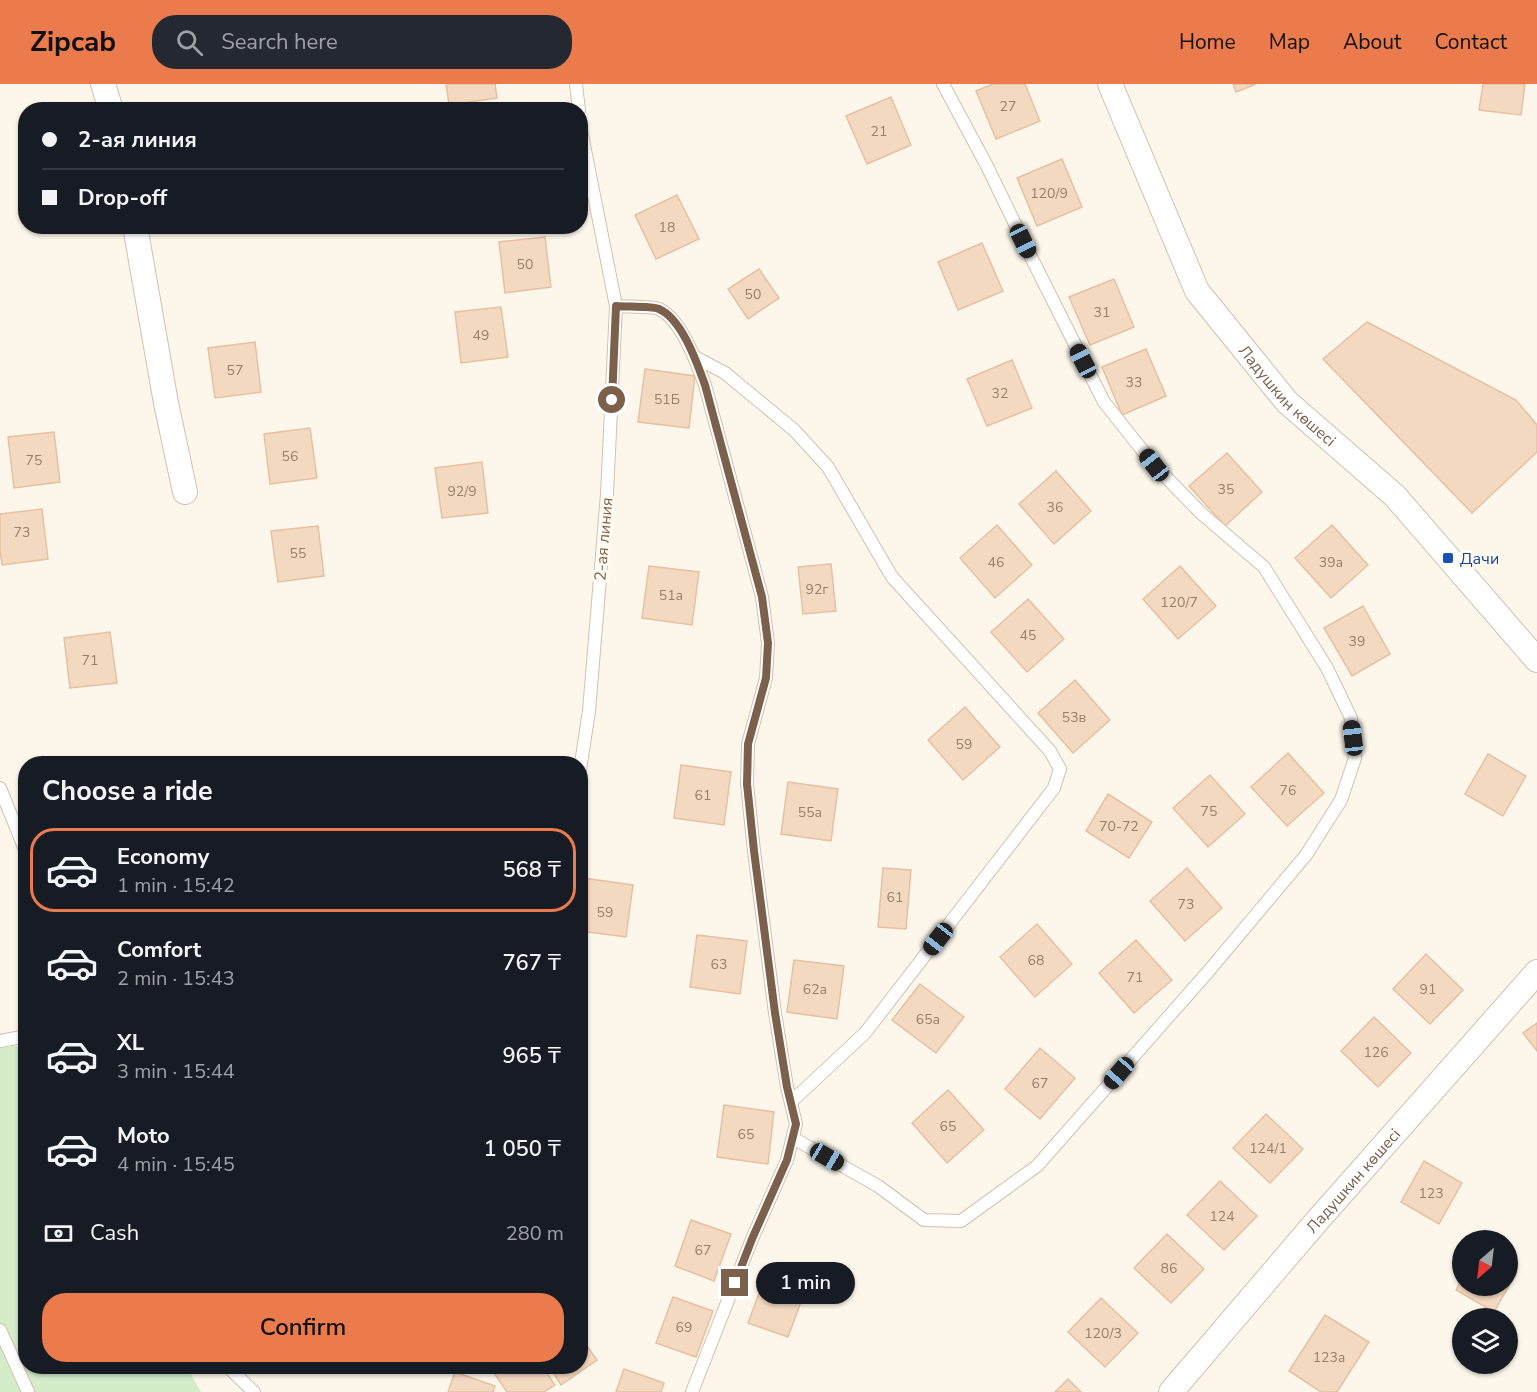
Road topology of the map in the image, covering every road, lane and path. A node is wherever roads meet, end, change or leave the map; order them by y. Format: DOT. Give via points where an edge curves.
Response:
graph roads {
  1 [pos="104,84"];
  2 [pos="576,84"];
  3 [pos="943,84"];
  4 [pos="1110,84"];
  5 [pos="109,102"];
  6 [pos="578,102"];
  7 [pos="588,165"];
  8 [pos="136,234"];
  9 [pos="616,306"];
  10 [pos="695,357"];
  11 [pos="185,492"];
  12 [pos="1537,660"];
  13 [pos="582,756"];
  14 [pos="0,788"];
  15 [pos="18,832"];
  16 [pos="1537,972"];
  17 [pos="18,1038"];
  18 [pos="0,1041"];
  19 [pos="791,1102"];
  20 [pos="793,1138"];
  21 [pos="0,1330"];
  22 [pos="18,1370"];
  23 [pos="20,1374"];
  24 [pos="235,1374"];
  25 [pos="28,1392"];
  26 [pos="254,1392"];
  27 [pos="692,1392"];
  28 [pos="1171,1392"];
  1 -- 5 [label="street"];
  2 -- 6 [label="lane"];
  3 -- 20 [label="lane" via="1104,402 1154,465 1202,514 1264,567 1328,668 1351,718 1355,758 1341,800 1306,855 1207,973 1037,1166 961,1221 924,1220 878,1186"];
  4 -- 12 [label="street, Ладушкин көшесі" via="1197,291 1287,402 1395,496"];
  7 -- 9 [label="lane, 2-ая линия"];
  8 -- 11 [label="street"];
  9 -- 10 [label="lane" via="658,309 676,323"];
  9 -- 13 [label="lane, 2-ая линия" via="607,494"];
  10 -- 19 [label="lane" via="762,597 768,643 766,678 748,744 747,784 775,1013"];
  10 -- 19 [label="lane" via="725,373 794,430 828,467 892,577 1050,751 1060,769 1054,788 865,1033"];
  14 -- 15 [label="lane"];
  16 -- 28 [label="street, Ладушкин көшесі"];
  17 -- 18 [label="lane"];
  19 -- 20 [label="lane" via="796,1124"];
  20 -- 27 [label="lane"];
  21 -- 22 [label="lane"];
  23 -- 25 [label="lane"];
  24 -- 26 [label="lane"];
}
